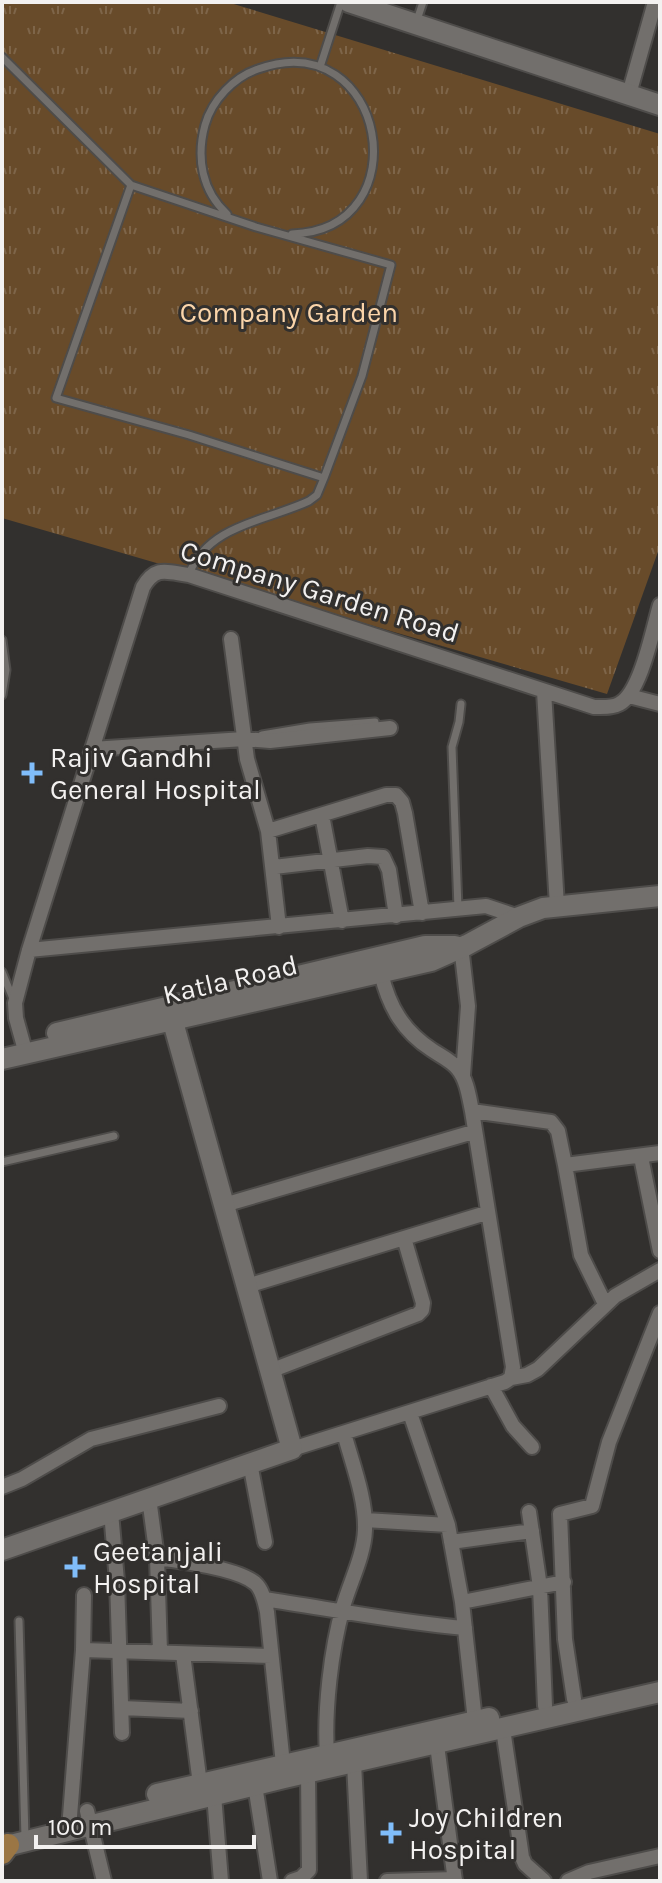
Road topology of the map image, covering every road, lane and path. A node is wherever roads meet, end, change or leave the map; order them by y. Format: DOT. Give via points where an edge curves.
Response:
graph roads {
  1 [pos="341,2"];
  2 [pos="349,2"];
  3 [pos="423,2"];
  4 [pos="655,2"];
  5 [pos="416,24"];
  6 [pos="2,57"];
  7 [pos="320,67"];
  8 [pos="629,94"];
  9 [pos="660,105"];
  10 [pos="131,185"];
  11 [pos="231,218"];
  12 [pos="286,234"];
  13 [pos="324,478"];
  14 [pos="189,575"];
  15 [pos="660,605"];
  16 [pos="231,639"];
  17 [pos="2,640"];
  18 [pos="544,691"];
  19 [pos="2,695"];
  20 [pos="629,696"];
  21 [pos="461,704"];
  22 [pos="660,704"];
  23 [pos="375,722"];
  24 [pos="390,728"];
  25 [pos="244,739"];
  26 [pos="92,749"];
  27 [pos="322,815"];
  28 [pos="268,831"];
  29 [pos="330,860"];
  30 [pos="274,867"];
  31 [pos="660,896"];
  32 [pos="557,906"];
  33 [pos="458,910"];
  34 [pos="422,913"];
  35 [pos="396,916"];
  36 [pos="519,917"];
  37 [pos="342,921"];
  38 [pos="279,927"];
  39 [pos="463,946"];
  40 [pos="29,950"];
  41 [pos="356,971"];
  42 [pos="2,972"];
  43 [pos="381,973"];
  44 [pos="15,1003"];
  45 [pos="163,1019"];
  46 [pos="2,1045"];
  47 [pos="24,1047"];
  48 [pos="2,1059"];
  49 [pos="463,1075"];
  50 [pos="472,1111"];
  51 [pos="473,1132"];
  52 [pos="114,1136"];
  53 [pos="660,1153"];
  54 [pos="641,1157"];
  55 [pos="2,1162"];
  56 [pos="565,1165"];
  57 [pos="224,1205"];
  58 [pos="486,1213"];
  59 [pos="404,1238"];
  60 [pos="660,1251"];
  61 [pos="660,1270"];
  62 [pos="247,1286"];
  63 [pos="605,1304"];
  64 [pos="660,1313"];
  65 [pos="270,1371"];
  66 [pos="511,1378"];
  67 [pos="491,1386"];
  68 [pos="219,1406"];
  69 [pos="410,1413"];
  70 [pos="344,1433"];
  71 [pos="532,1447"];
  72 [pos="292,1449"];
  73 [pos="250,1463"];
  74 [pos="2,1487"];
  75 [pos="149,1498"];
  76 [pos="111,1512"];
  77 [pos="529,1512"];
  78 [pos="365,1520"];
  79 [pos="448,1525"];
  80 [pos="532,1531"];
  81 [pos="265,1542"];
  82 [pos="451,1542"];
  83 [pos="2,1550"];
  84 [pos="157,1558"];
  85 [pos="564,1582"];
  86 [pos="540,1587"];
  87 [pos="84,1595"];
  88 [pos="264,1599"];
  89 [pos="462,1602"];
  90 [pos="342,1611"];
  91 [pos="19,1621"];
  92 [pos="465,1628"];
  93 [pos="83,1650"];
  94 [pos="120,1652"];
  95 [pos="160,1652"];
  96 [pos="183,1654"];
  97 [pos="271,1656"];
  98 [pos="660,1679"];
  99 [pos="660,1692"];
  100 [pos="574,1699"];
  101 [pos="545,1706"];
  102 [pos="122,1708"];
  103 [pos="191,1711"];
  104 [pos="475,1721"];
  105 [pos="503,1729"];
  106 [pos="122,1733"];
  107 [pos="437,1745"];
  108 [pos="327,1755"];
  109 [pos="354,1763"];
  110 [pos="283,1764"];
  111 [pos="308,1773"];
  112 [pos="255,1785"];
  113 [pos="207,1790"];
  114 [pos="79,1820"];
  115 [pos="10,1841"];
  116 [pos="660,1856"];
  117 [pos="455,1880"];
  118 [pos="104,1881"];
  119 [pos="221,1881"];
  120 [pos="270,1881"];
  121 [pos="292,1881"];
  122 [pos="360,1881"];
  123 [pos="387,1881"];
  124 [pos="544,1881"];
  125 [pos="568,1881"];
  1 -- 7 [label="lane"];
  2 -- 5 [label="street"];
  3 -- 5 [label="lane"];
  4 -- 8 [label="street"];
  5 -- 8 [label="street"];
  6 -- 10 [label="lane"];
  7 -- 11 [label="lane" via="271,64 232,84 217,100 203,130 200,163 216,204"];
  7 -- 12 [label="lane" via="335,73 363,103 375,143 374,163 363,192 344,217 308,234"];
  8 -- 9 [label="street"];
  10 -- 11 [label="lane"];
  10 -- 13 [label="lane" via="56,398"];
  11 -- 12 [label="lane"];
  12 -- 13 [label="lane" via="391,265 362,376"];
  13 -- 14 [label="lane" via="309,501 241,525 216,540"];
  14 -- 18 [label="street, Company Garden Road"];
  14 -- 26 [label="street, Company Garden Road" via="161,571 150,575 143,587"];
  15 -- 20 [label="street"];
  16 -- 25 [label="street"];
  17 -- 19 [label="lane"];
  18 -- 20 [label="street, Company Garden Road" via="594,707 619,704"];
  18 -- 32 [label="street"];
  20 -- 22 [label="street"];
  21 -- 33 [label="lane" via="452,747"];
  23 -- 25 [label="lane"];
  24 -- 25 [label="street"];
  25 -- 26 [label="street"];
  25 -- 28 [label="street"];
  26 -- 40 [label="street, Company Garden Road"];
  27 -- 28 [label="street"];
  27 -- 29 [label="street"];
  27 -- 34 [label="street" via="396,795 405,813"];
  28 -- 30 [label="street"];
  29 -- 30 [label="street"];
  29 -- 35 [label="street" via="383,857"];
  29 -- 37 [label="street"];
  30 -- 38 [label="street"];
  31 -- 32 [label="street, Katla Road"];
  32 -- 36 [label="street, Katla Road"];
  33 -- 34 [label="street"];
  33 -- 36 [label="street" via="486,906"];
  34 -- 35 [label="street"];
  35 -- 37 [label="street"];
  36 -- 39 [label="street, Katla Road"];
  37 -- 38 [label="street"];
  38 -- 40 [label="street"];
  39 -- 41 [label="street, Katla Road" via="425,946"];
  39 -- 43 [label="street, Katla Road" via="431,961"];
  39 -- 49 [label="street" via="468,1006"];
  40 -- 44 [label="street, Company Garden Road"];
  41 -- 43 [label="street, Katla Road"];
  41 -- 45 [label="street, Katla Road"];
  42 -- 44 [label="lane"];
  43 -- 49 [label="street" via="405,1028"];
  44 -- 47 [label="street, Company Garden Road"];
  45 -- 47 [label="street, Katla Road"];
  45 -- 57 [label="street"];
  46 -- 47 [label="street, Katla Road"];
  47 -- 48 [label="street, Katla Road"];
  49 -- 50 [label="street"];
  50 -- 51 [label="street"];
  50 -- 56 [label="street" via="551,1122"];
  51 -- 57 [label="street"];
  51 -- 58 [label="street"];
  52 -- 55 [label="lane"];
  53 -- 54 [label="street"];
  54 -- 56 [label="street"];
  54 -- 60 [label="street"];
  56 -- 63 [label="street" via="581,1255"];
  57 -- 62 [label="street"];
  58 -- 59 [label="street"];
  58 -- 66 [label="street"];
  59 -- 62 [label="street"];
  59 -- 65 [label="street" via="423,1303 418,1314"];
  61 -- 63 [label="street"];
  62 -- 65 [label="street"];
  63 -- 66 [label="street" via="538,1369"];
  64 -- 85 [label="street" via="609,1442 592,1506 560,1514"];
  65 -- 72 [label="street"];
  66 -- 67 [label="street"];
  67 -- 69 [label="street"];
  67 -- 71 [label="street" via="513,1426"];
  68 -- 74 [label="street" via="91,1439"];
  69 -- 70 [label="street"];
  69 -- 79 [label="street"];
  70 -- 72 [label="street"];
  70 -- 78 [label="street"];
  72 -- 73 [label="street"];
  73 -- 75 [label="street"];
  73 -- 81 [label="street"];
  75 -- 76 [label="street"];
  75 -- 84 [label="street"];
  76 -- 83 [label="street"];
  76 -- 94 [label="street"];
  77 -- 80 [label="street"];
  78 -- 79 [label="street"];
  78 -- 90 [label="street"];
  79 -- 82 [label="street"];
  80 -- 82 [label="street"];
  80 -- 86 [label="street"];
  82 -- 89 [label="street"];
  84 -- 88 [label="street" via="241,1576 256,1583"];
  84 -- 95 [label="street"];
  85 -- 86 [label="street"];
  85 -- 100 [label="street"];
  86 -- 89 [label="street"];
  86 -- 101 [label="street"];
  87 -- 93 [label="street"];
  88 -- 90 [label="street"];
  88 -- 97 [label="street"];
  89 -- 92 [label="street"];
  90 -- 92 [label="street"];
  90 -- 108 [label="street" via="326,1717"];
  91 -- 115 [label="lane"];
  92 -- 104 [label="street"];
  93 -- 94 [label="street"];
  93 -- 114 [label="street"];
  94 -- 95 [label="street"];
  94 -- 102 [label="street"];
  95 -- 96 [label="street"];
  96 -- 97 [label="street"];
  96 -- 103 [label="street"];
  97 -- 110 [label="street"];
  98 -- 100 [label="street"];
  99 -- 105 [label="street"];
  100 -- 101 [label="street"];
  101 -- 104 [label="street"];
  102 -- 103 [label="street"];
  102 -- 106 [label="street"];
  103 -- 113 [label="street"];
  104 -- 108 [label="street"];
  105 -- 107 [label="street"];
  105 -- 124 [label="street" via="522,1857"];
  107 -- 109 [label="street"];
  107 -- 117 [label="street"];
  108 -- 110 [label="street"];
  109 -- 111 [label="street"];
  109 -- 122 [label="street"];
  110 -- 113 [label="street"];
  111 -- 112 [label="street"];
  111 -- 121 [label="street" via="309,1870"];
  112 -- 113 [label="street"];
  112 -- 120 [label="street"];
  113 -- 114 [label="street"];
  113 -- 119 [label="street"];
  114 -- 115 [label="street"];
  114 -- 118 [label="street"];
  116 -- 125 [label="street"];
  117 -- 123 [label="street"];
}
